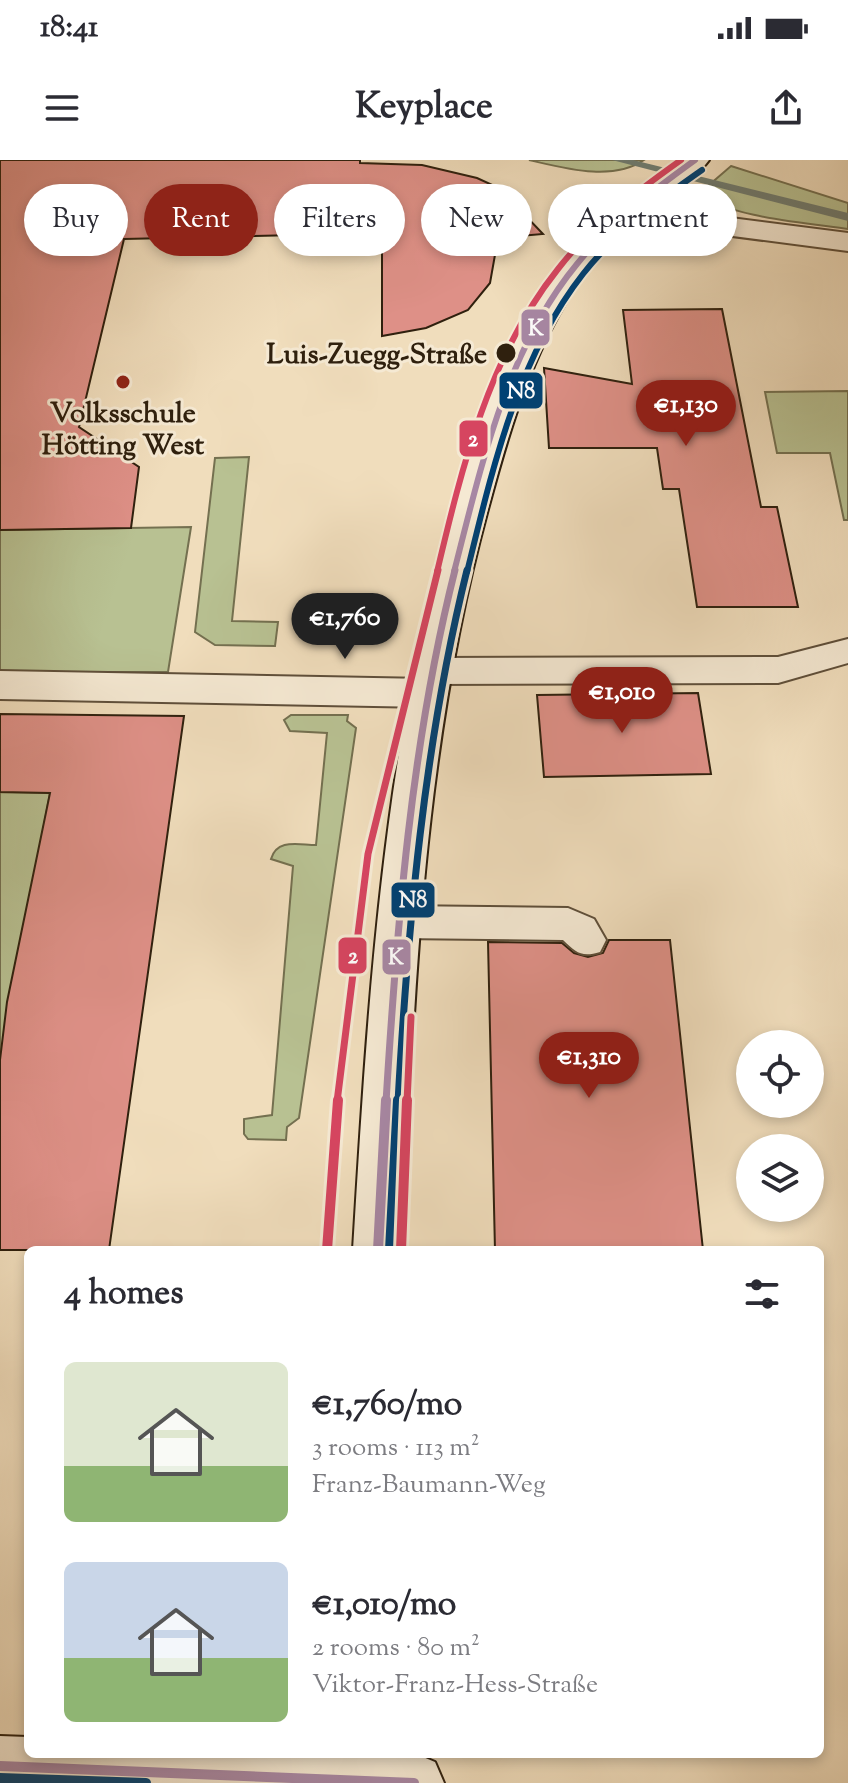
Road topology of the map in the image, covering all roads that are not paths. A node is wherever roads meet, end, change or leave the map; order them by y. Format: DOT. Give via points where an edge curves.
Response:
graph roads {
  1 [pos="667,180"];
  2 [pos="848,242"];
  3 [pos="848,651"];
  4 [pos="429,682"];
  5 [pos="0,685"];
  6 [pos="398,922"];
  7 [pos="586,940"];
  8 [pos="378,1246"];
  9 [pos="0,1766"];
  10 [pos="353,1766"];
  11 [pos="414,1783"];
  1 -- 2 [label="street" via="686,221"];
  1 -- 4 [label="street" via="578,262 523,355 472,501"];
  3 -- 4 [label="lane" via="778,670"];
  4 -- 5 [label="street" via="261,690"];
  4 -- 6 [label="street"];
  6 -- 7 [label="lane" via="568,924"];
  6 -- 8 [label="street"];
  9 -- 10 [label="street"];
  10 -- 11 [label="street"];
}
